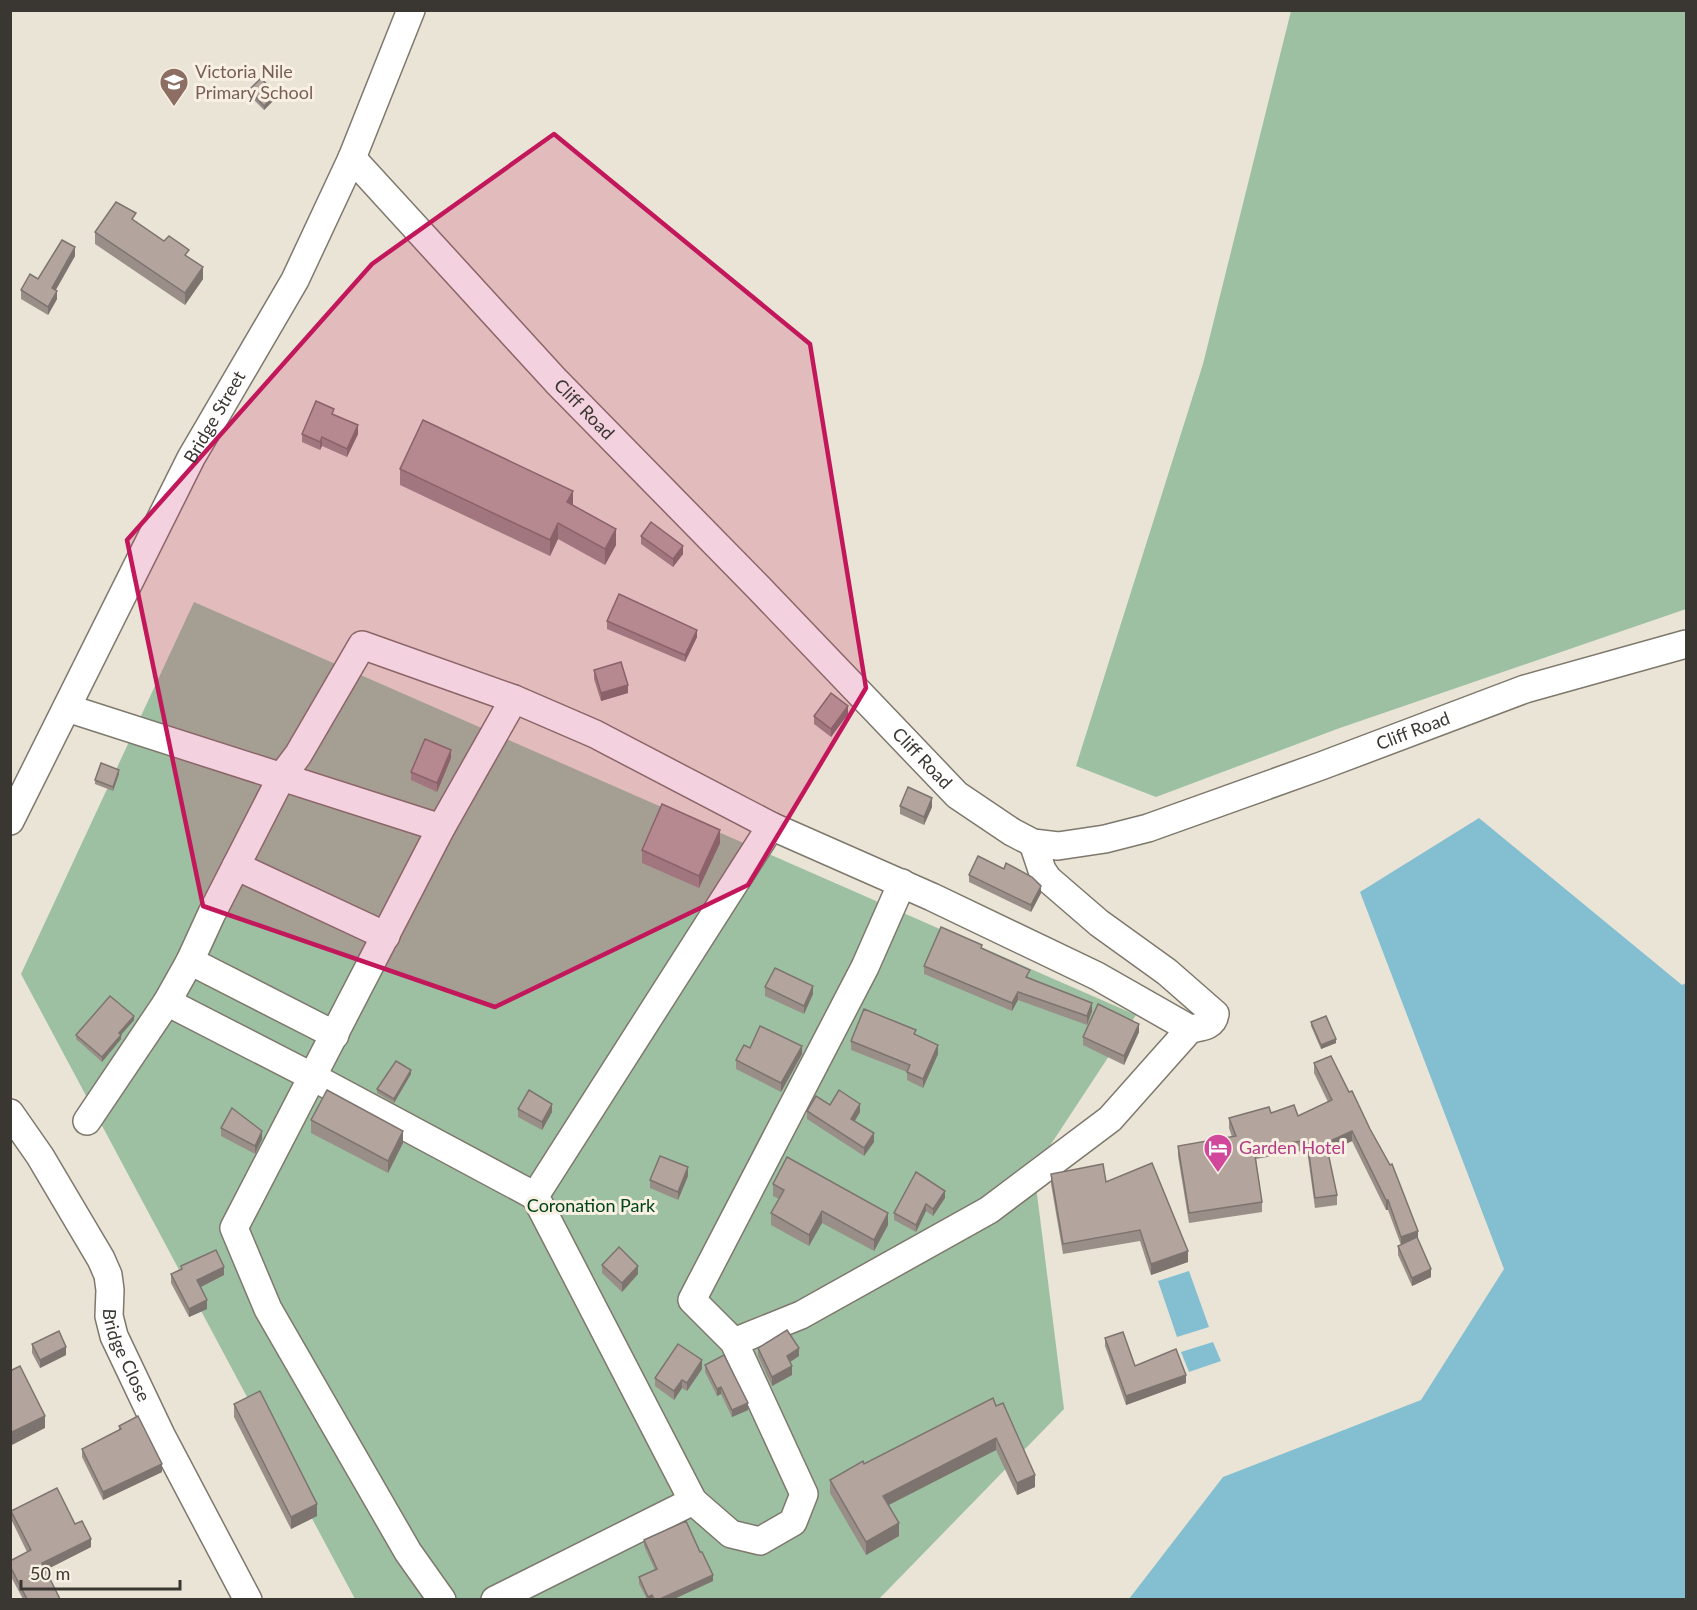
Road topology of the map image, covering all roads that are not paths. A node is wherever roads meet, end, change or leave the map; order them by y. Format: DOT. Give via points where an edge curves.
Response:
graph roads {
  1 [pos="411,10"];
  2 [pos="352,158"];
  3 [pos="1686,644"];
  4 [pos="514,699"];
  5 [pos="67,708"];
  6 [pos="282,776"];
  7 [pos="10,821"];
  8 [pos="771,826"];
  9 [pos="441,828"];
  10 [pos="1033,843"];
  11 [pos="236,866"];
  12 [pos="902,883"];
  13 [pos="386,936"];
  14 [pos="190,961"];
  15 [pos="167,1002"];
  16 [pos="1190,1029"];
  17 [pos="335,1035"];
  18 [pos="313,1077"];
  19 [pos="10,1113"];
  20 [pos="87,1120"];
  21 [pos="535,1196"];
  22 [pos="734,1342"];
  23 [pos="693,1501"];
  24 [pos="248,1599"];
  25 [pos="442,1599"];
  26 [pos="495,1599"];
  1 -- 2 [label="street, Bridge Street"];
  2 -- 5 [label="street, Bridge Street" via="295,280 190,458"];
  2 -- 10 [label="street, Cliff Road" via="556,381 957,795"];
  3 -- 10 [label="street, Cliff Road" via="1526,689 1148,828 1058,846"];
  4 -- 6 [label="street" via="362,645"];
  4 -- 8 [label="street" via="595,734"];
  4 -- 9 [label="street"];
  5 -- 6 [label="street"];
  5 -- 7 [label="street, Bridge Street"];
  6 -- 9 [label="street"];
  6 -- 11 [label="street"];
  8 -- 12 [label="street"];
  8 -- 21 [label="street"];
  9 -- 13 [label="street"];
  10 -- 16 [label="street" via="1048,879 1215,1014 1209,1025"];
  11 -- 13 [label="street"];
  11 -- 14 [label="street"];
  12 -- 16 [label="street" via="1097,976"];
  12 -- 22 [label="street" via="865,967 692,1300"];
  13 -- 17 [label="street"];
  14 -- 15 [label="street"];
  14 -- 17 [label="street"];
  15 -- 18 [label="street"];
  15 -- 20 [label="street"];
  16 -- 22 [label="street" via="1110,1119 989,1210 801,1315"];
  17 -- 18 [label="street"];
  18 -- 21 [label="street"];
  18 -- 25 [label="street" via="234,1228 274,1319 408,1552"];
  19 -- 24 [label="street, Bridge Close" via="101,1259 108,1275 109,1316 114,1336 161,1435"];
  21 -- 23 [label="street"];
  22 -- 23 [label="street" via="804,1494 793,1522 760,1541 731,1534"];
  23 -- 26 [label="street"];
}
